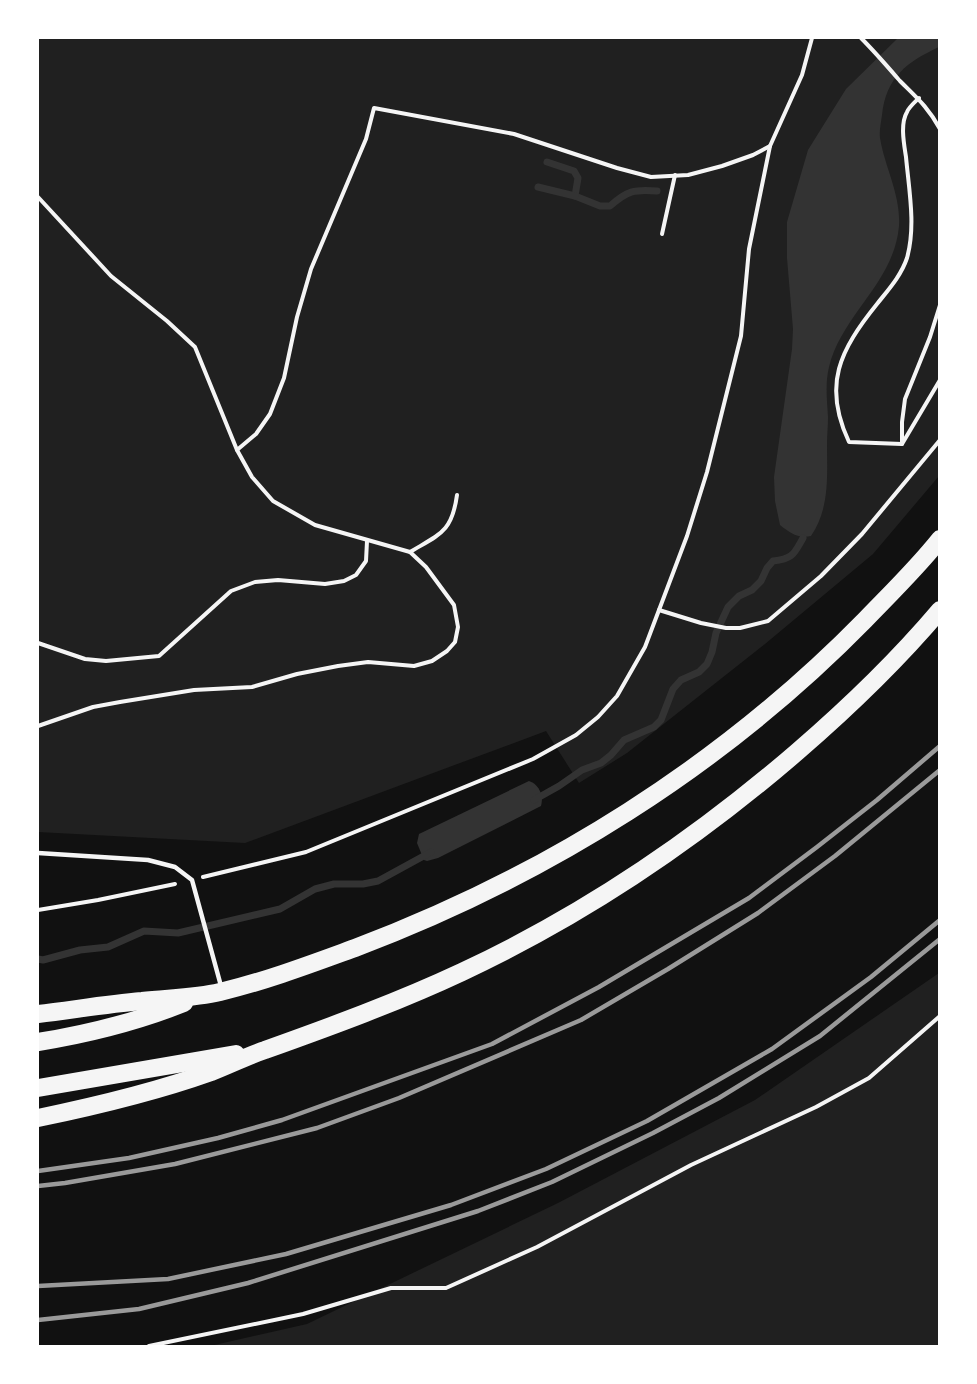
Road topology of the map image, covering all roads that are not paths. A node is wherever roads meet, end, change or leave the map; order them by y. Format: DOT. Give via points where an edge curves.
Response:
graph roads {
  1 [pos="939,539"];
  2 [pos="939,610"];
  3 [pos="932,622"];
  4 [pos="38,853"];
  5 [pos="222,991"];
  6 [pos="202,996"];
  7 [pos="38,1014"];
  8 [pos="38,1042"];
  9 [pos="261,1051"];
  10 [pos="38,1088"];
  11 [pos="38,1118"];
  1 -- 5 [label="highway" via="797,686 704,760 581,842 451,909 305,966"];
  2 -- 3 [label="highway"];
  3 -- 9 [label="highway" via="875,682 768,777 705,828 630,880 464,972 393,1003"];
  4 -- 5 [label="lane" via="148,860 175,867 192,880"];
  5 -- 6 [label="highway"];
  6 -- 7 [label="highway"];
  6 -- 8 [label="highway" via="145,1018 83,1035"];
  9 -- 10 [label="highway"];
  9 -- 11 [label="highway" via="211,1072 137,1095"];
}
